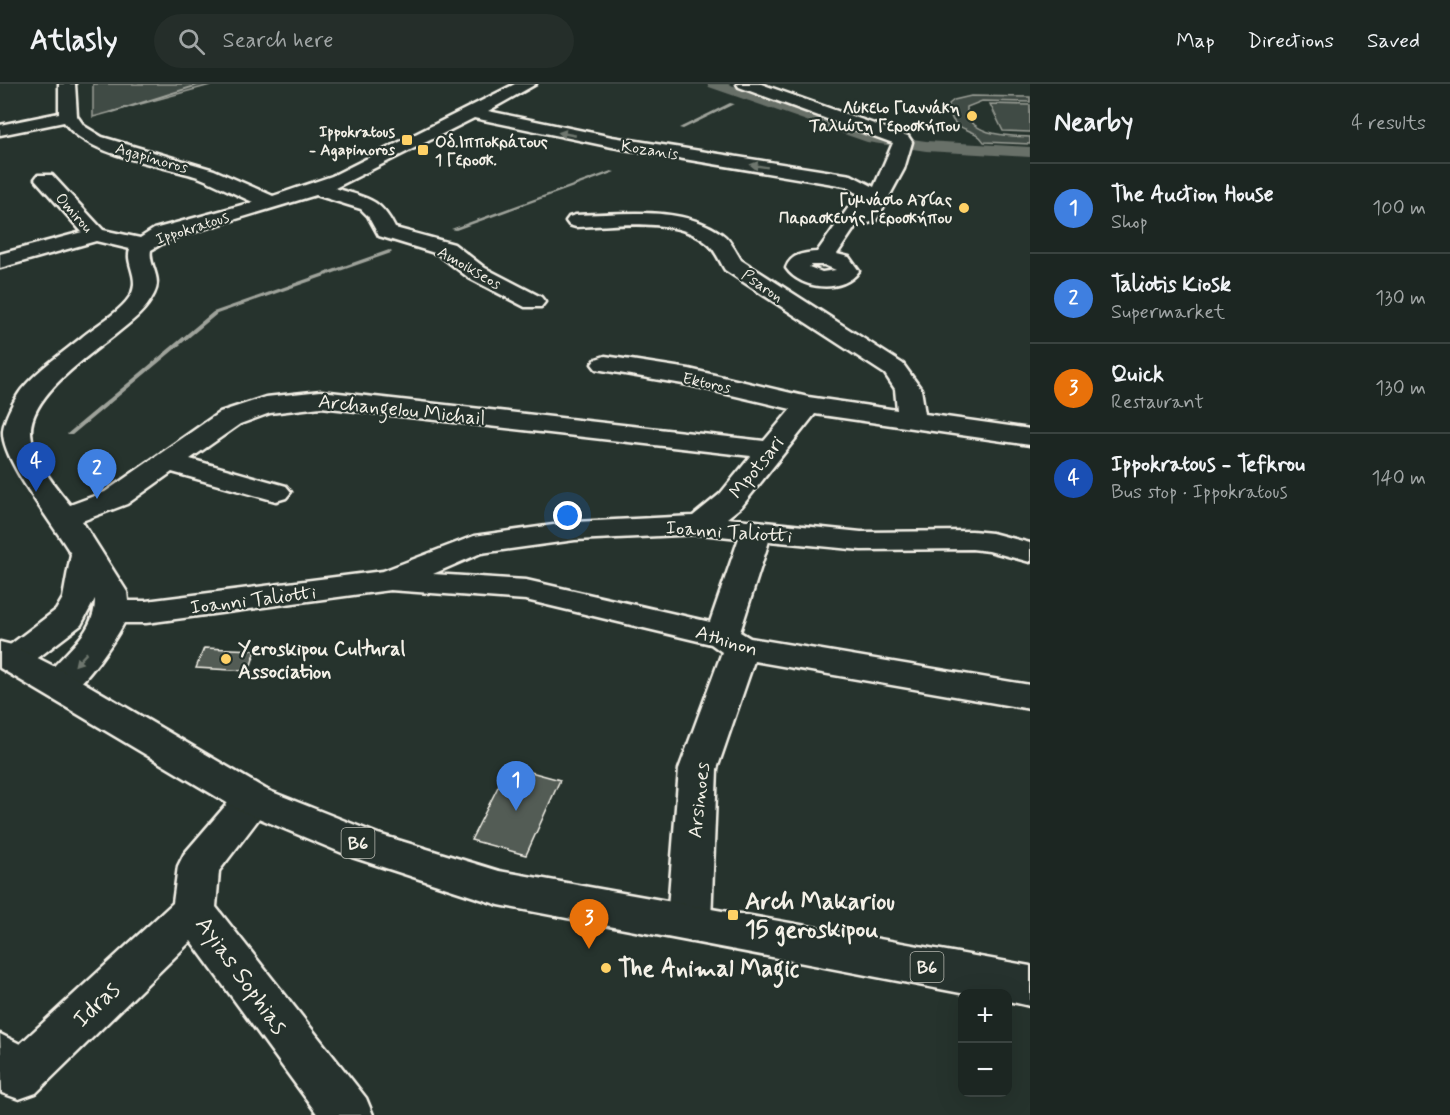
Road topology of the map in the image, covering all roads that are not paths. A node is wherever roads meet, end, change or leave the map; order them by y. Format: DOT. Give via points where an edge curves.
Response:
graph roads {
  1 [pos="67,84"];
  2 [pos="528,84"];
  3 [pos="745,84"];
  4 [pos="473,113"];
  5 [pos="68,116"];
  6 [pos="0,130"];
  7 [pos="899,149"];
  8 [pos="830,176"];
  9 [pos="45,179"];
  10 [pos="316,189"];
  11 [pos="272,203"];
  12 [pos="576,221"];
  13 [pos="96,236"];
  14 [pos="143,245"];
  15 [pos="0,261"];
  16 [pos="533,302"];
  17 [pos="605,364"];
  18 [pos="808,405"];
  19 [pos="912,419"];
  20 [pos="1030,437"];
  21 [pos="9,441"];
  22 [pos="769,450"];
  23 [pos="167,462"];
  24 [pos="276,492"];
  25 [pos="64,517"];
  26 [pos="701,525"];
  27 [pos="756,532"];
  28 [pos="1030,553"];
  29 [pos="86,555"];
  30 [pos="389,580"];
  31 [pos="125,612"];
  32 [pos="731,642"];
  33 [pos="114,651"];
  34 [pos="7,656"];
  35 [pos="58,684"];
  36 [pos="1030,697"];
  37 [pos="253,800"];
  38 [pos="194,911"];
  39 [pos="689,921"];
  40 [pos="1030,986"];
  41 [pos="0,1056"];
  42 [pos="348,1115"];
  1 -- 5 [label="street"];
  2 -- 4 [label="street, Ippokratous"];
  3 -- 7 [label="street"];
  8 -- 4 [label="street, Kozanis, one-way" via="612,142"];
  4 -- 10 [label="street, Ippokratous"];
  5 -- 6 [label="street"];
  5 -- 11 [label="street, Agapinoros" via="78,130 96,141 207,174"];
  7 -- 8 [label="street, Kozanis" via="860,175"];
  7 -- 8 [label="street, Kozanis" via="871,214 830,259 869,192 851,181"];
  9 -- 13 [label="street, Omirou"];
  10 -- 11 [label="street, Ippokratous"];
  10 -- 16 [label="street, Amoikseos" via="369,205 386,232 446,249 477,273"];
  11 -- 14 [label="street, Ippokratous" via="162,234"];
  12 -- 19 [label="street, Psaron" via="651,219 690,226 716,239 733,265 894,369 908,389"];
  13 -- 14 [label="street, Omirou"];
  13 -- 15 [label="street"];
  14 -- 21 [label="street, Ippokratous" via="140,263 147,281 142,296 32,395"];
  17 -- 18 [label="street, Ektoros" via="689,377"];
  18 -- 19 [label="street, Ektoros"];
  18 -- 22 [label="street, Mpotsari"];
  19 -- 20 [label="street, Ektoros"];
  21 -- 25 [label="street, Ippokratous"];
  22 -- 23 [label="street, Archangelou Michail" via="321,399 266,405 230,418"];
  22 -- 26 [label="street, Mpotsari" via="731,500"];
  23 -- 24 [label="street"];
  23 -- 25 [label="street, Archangelou Michail" via="116,498"];
  25 -- 29 [label="street, Ippokratous"];
  26 -- 27 [label="street, Ioanni Taliotti"];
  26 -- 30 [label="street, Ioanni Taliotti" via="574,531 474,545"];
  27 -- 28 [label="street, Ioanni Taliotti" via="861,542 972,540"];
  27 -- 32 [label="street, Arsinoes"];
  29 -- 31 [label="street, Ippokratous"];
  29 -- 34 [label="street" via="79,598 69,617"];
  30 -- 31 [label="street, Ioanni Taliotti"];
  30 -- 32 [label="street, Athinon" via="526,590"];
  31 -- 33 [label="street"];
  31 -- 35 [label="street, one-way"];
  32 -- 36 [label="street, Athinon"];
  32 -- 39 [label="street, Arsinoes" via="698,769"];
  34 -- 35 [label="street, B6"];
  35 -- 37 [label="street, B6"];
  37 -- 38 [label="street, Ayias Sophias" via="199,866"];
  37 -- 39 [label="street, B6" via="366,846 499,888"];
  38 -- 41 [label="street, Idras" via="19,1077"];
  38 -- 42 [label="street, Ayias Sophias"];
  39 -- 40 [label="street, B6"];
}
